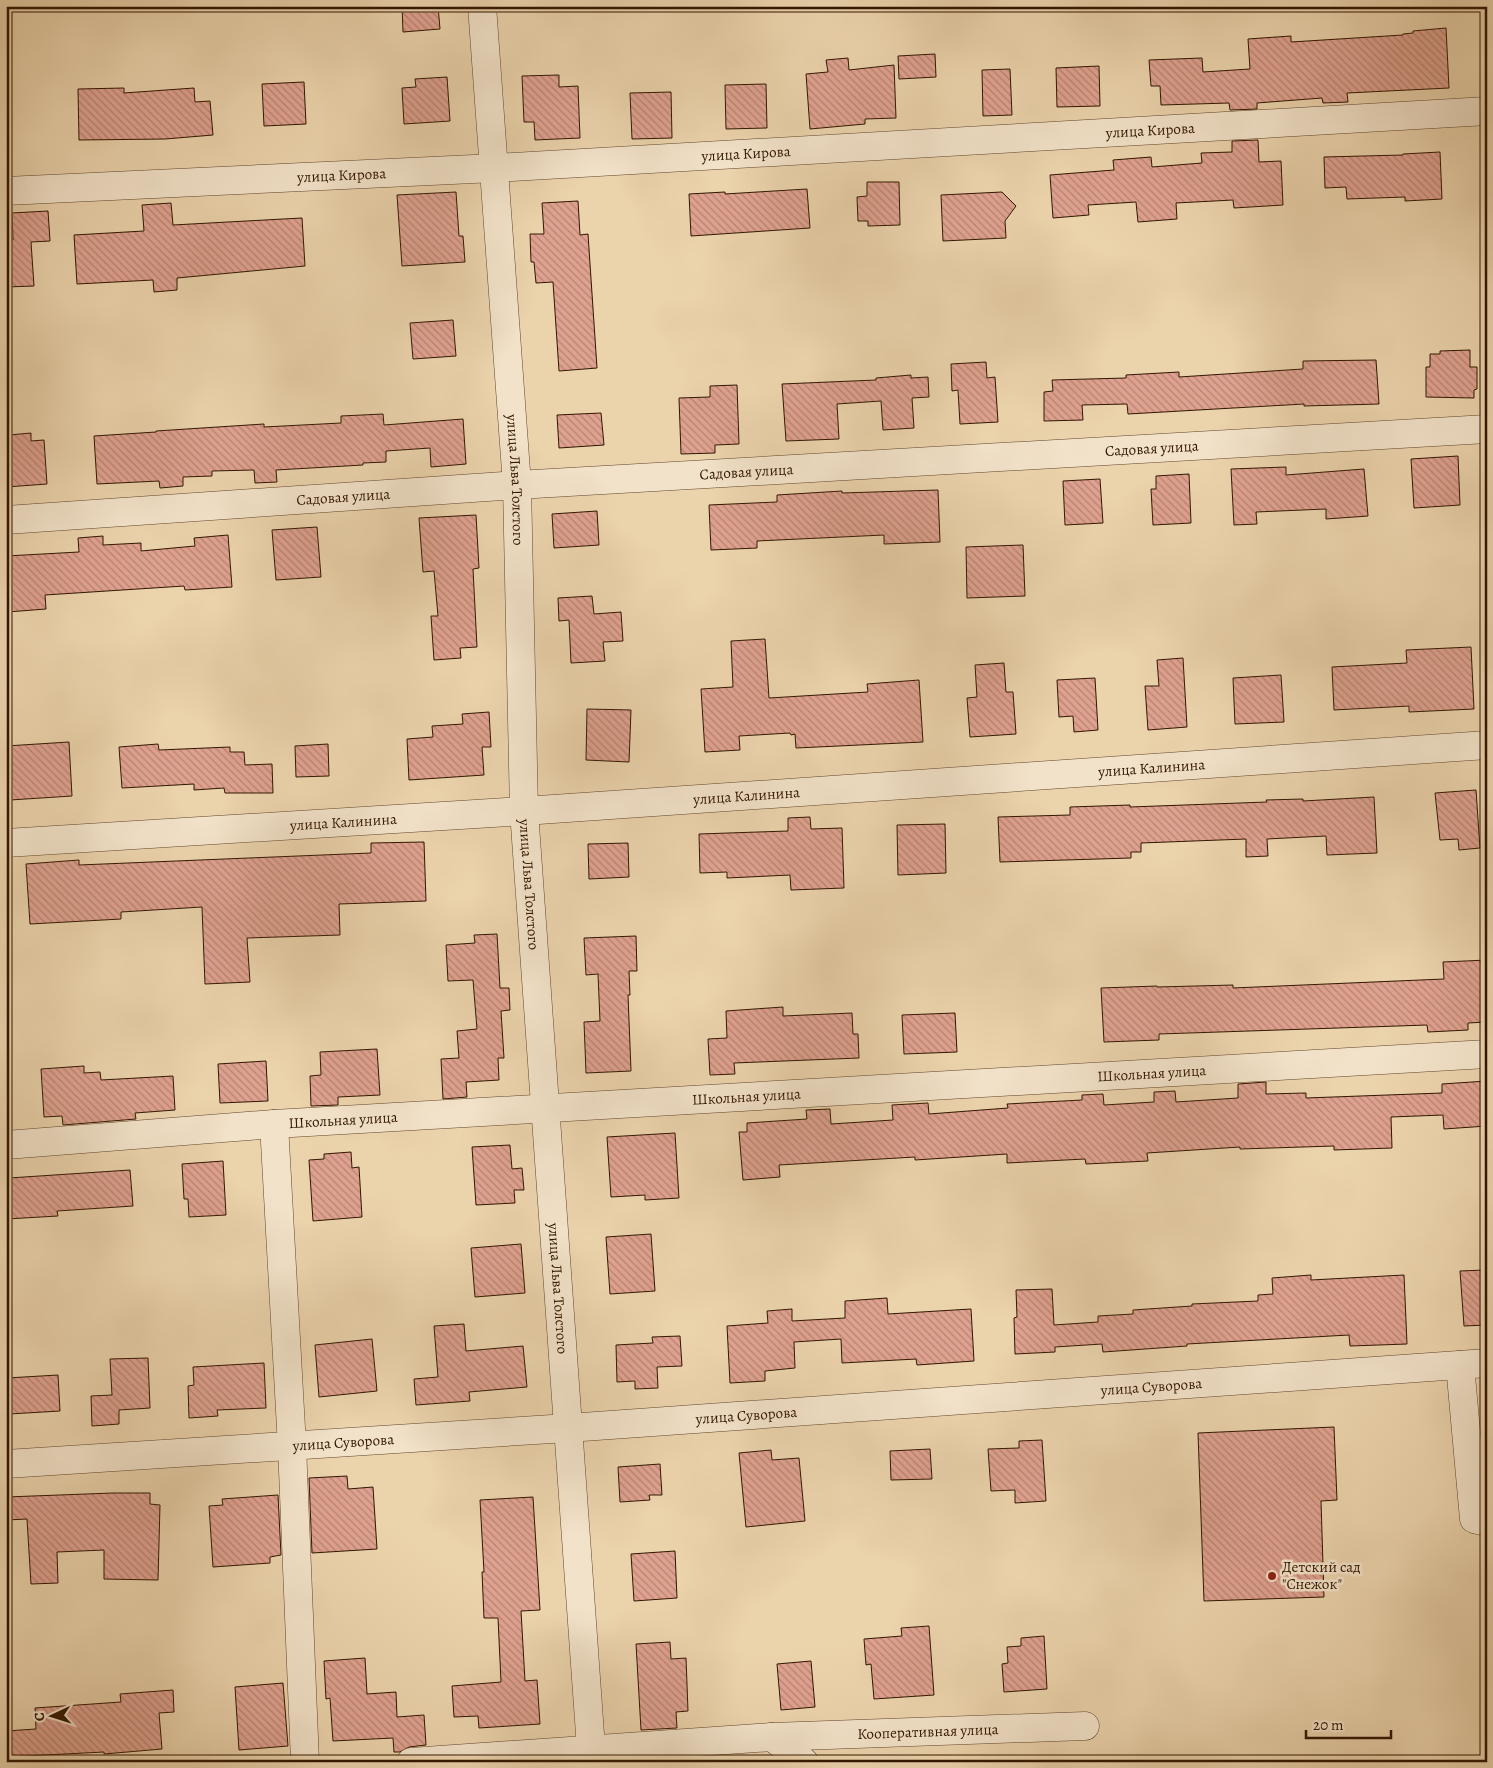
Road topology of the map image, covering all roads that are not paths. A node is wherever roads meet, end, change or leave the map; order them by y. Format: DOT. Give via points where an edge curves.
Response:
graph roads {
  1 [pos="482,6"];
  2 [pos="1487,111"];
  3 [pos="495,168"];
  4 [pos="6,191"];
  5 [pos="1487,429"];
  6 [pos="517,485"];
  7 [pos="6,520"];
  8 [pos="1487,745"];
  9 [pos="524,810"];
  10 [pos="6,843"];
  11 [pos="1487,1054"];
  12 [pos="544,1108"];
  13 [pos="274,1124"];
  14 [pos="6,1145"];
  15 [pos="1474,1364"];
  16 [pos="568,1428"];
  17 [pos="292,1446"];
  18 [pos="6,1464"];
  19 [pos="1487,1522"];
  20 [pos="1085,1726"];
  21 [pos="772,1737"];
  22 [pos="592,1755"];
  23 [pos="306,1762"];
  24 [pos="411,1762"];
  25 [pos="804,1762"];
  1 -- 3 [label="street, улица Льва Толстого"];
  2 -- 3 [label="street, улица Кирова"];
  3 -- 4 [label="street, улица Кирова"];
  3 -- 6 [label="street, улица Льва Толстого"];
  5 -- 6 [label="street, Садовая улица"];
  6 -- 7 [label="street, Садовая улица"];
  6 -- 9 [label="street, улица Льва Толстого"];
  8 -- 9 [label="street, улица Калинина"];
  9 -- 10 [label="street, улица Калинина"];
  9 -- 12 [label="street, улица Льва Толстого"];
  11 -- 12 [label="street, Школьная улица"];
  12 -- 13 [label="street, Школьная улица"];
  12 -- 16 [label="street, улица Льва Толстого"];
  13 -- 14 [label="street, Школьная улица"];
  13 -- 17 [label="street"];
  15 -- 16 [label="street, улица Суворова"];
  15 -- 19 [label="street" via="1474,1519"];
  16 -- 17 [label="street, улица Суворова"];
  16 -- 22 [label="street, улица Льва Толстого"];
  17 -- 18 [label="street, улица Суворова"];
  17 -- 23 [label="street"];
  20 -- 21 [label="street, Кооперативная улица"];
  21 -- 22 [label="street, Кооперативная улица"];
  21 -- 25 [label="street"];
  22 -- 24 [label="street, Кооперативная улица"];
}
